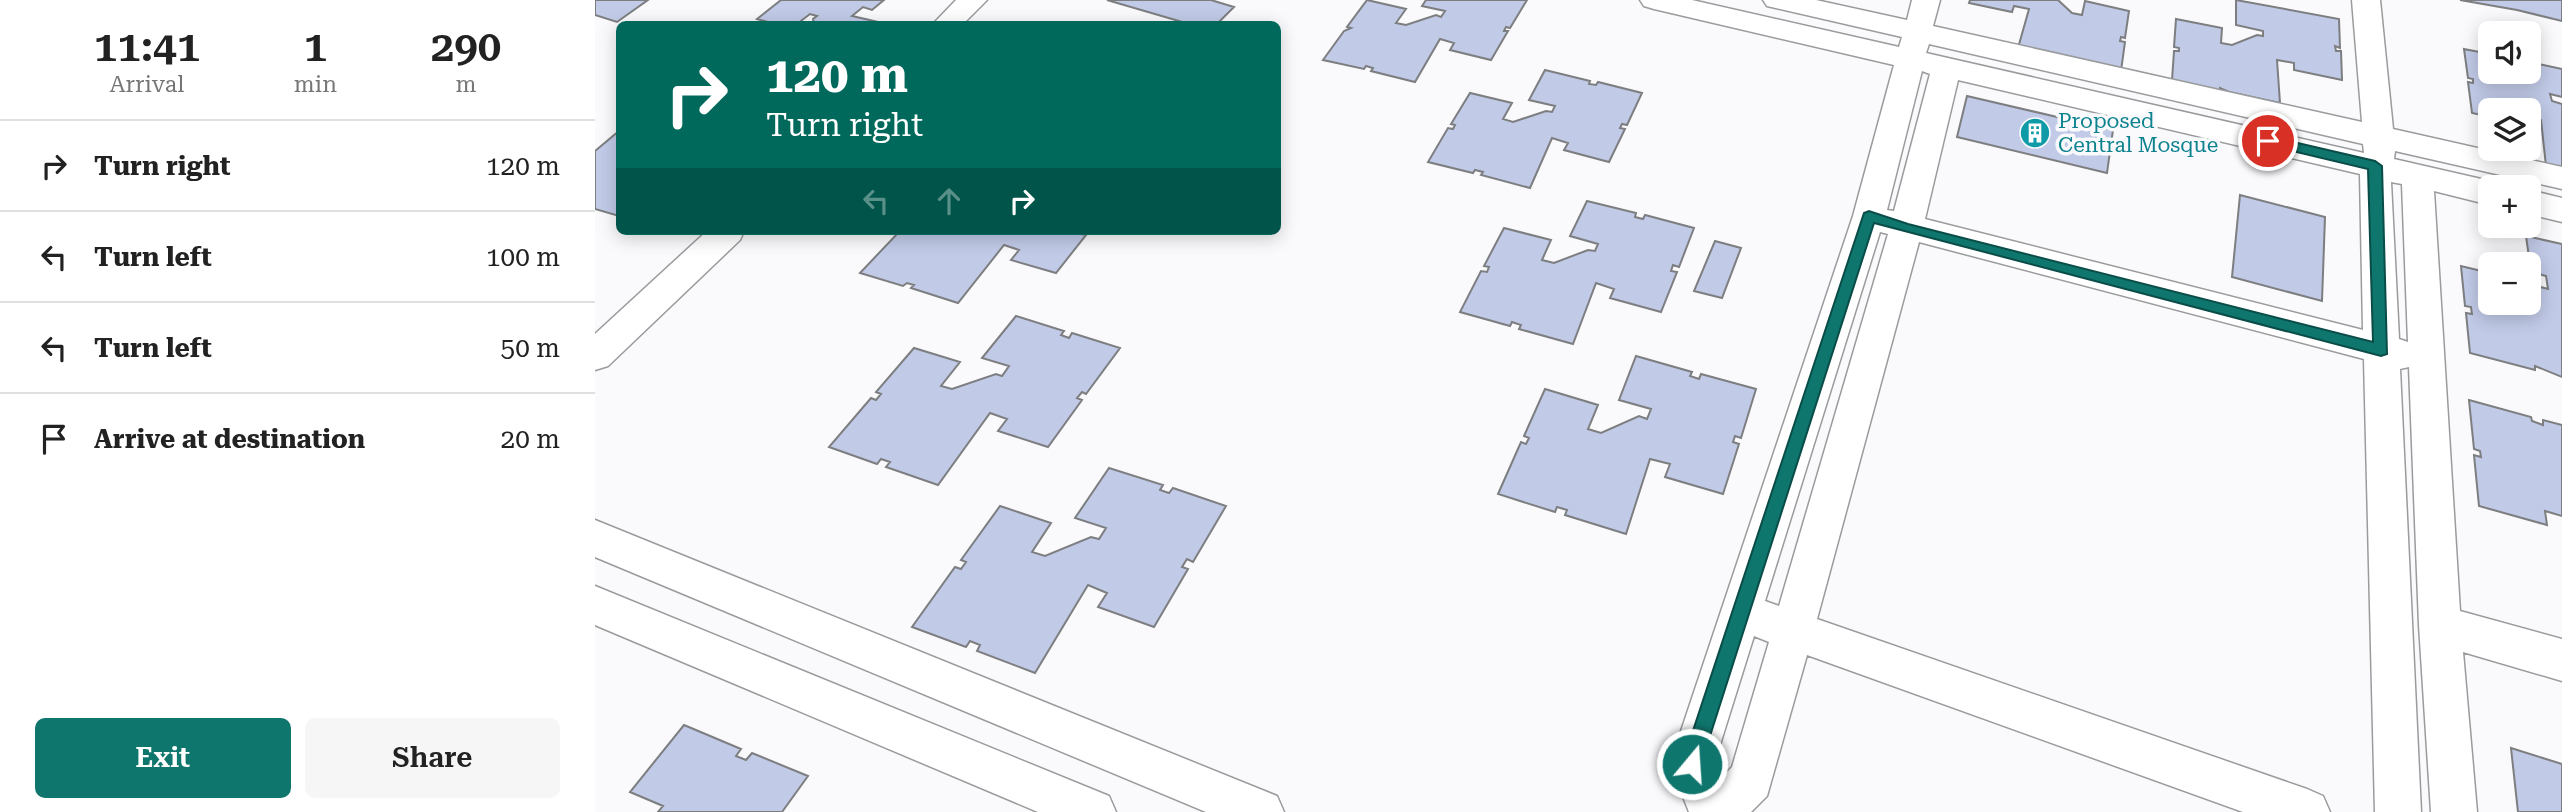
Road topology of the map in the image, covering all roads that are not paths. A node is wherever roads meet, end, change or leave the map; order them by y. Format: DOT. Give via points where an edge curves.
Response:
graph roads {
  1 [pos="973,0"];
  2 [pos="1654,0"];
  3 [pos="1777,0"];
  4 [pos="1926,0"];
  5 [pos="2366,0"];
  6 [pos="950,21"];
  7 [pos="1926,52"];
  8 [pos="2378,156"];
  9 [pos="2417,176"];
  10 [pos="2562,178"];
  11 [pos="2478,190"];
  12 [pos="2541,205"];
  13 [pos="2562,210"];
  14 [pos="1869,216"];
  15 [pos="1906,229"];
  16 [pos="724,235"];
  17 [pos="2381,350"];
  18 [pos="595,356"];
  19 [pos="2428,362"];
  20 [pos="595,538"];
  21 [pos="595,605"];
  22 [pos="1741,612"];
  23 [pos="2440,625"];
  24 [pos="2562,660"];
  25 [pos="1093,812"];
  26 [pos="1261,812"];
  27 [pos="1712,812"];
  28 [pos="1718,812"];
  29 [pos="2307,812"];
  30 [pos="2399,812"];
  31 [pos="2454,812"];
  1 -- 6 [label="street"];
  2 -- 7 [label="street"];
  3 -- 7 [label="street"];
  4 -- 7 [label="street"];
  5 -- 8 [label="street"];
  7 -- 8 [label="street"];
  7 -- 8 [label="street"];
  7 -- 14 [label="street"];
  7 -- 15 [label="street"];
  8 -- 9 [label="street"];
  8 -- 10 [label="street"];
  8 -- 17 [label="street"];
  9 -- 11 [label="street"];
  9 -- 19 [label="street"];
  12 -- 13 [label="street"];
  14 -- 15 [label="street"];
  14 -- 22 [label="street"];
  15 -- 17 [label="street"];
  15 -- 28 [label="street" via="1751,780"];
  16 -- 18 [label="street"];
  17 -- 19 [label="street"];
  17 -- 30 [label="street"];
  19 -- 23 [label="street"];
  20 -- 26 [label="street"];
  21 -- 25 [label="street"];
  22 -- 27 [label="street" via="1692,764"];
  22 -- 29 [label="street"];
  23 -- 24 [label="street"];
  23 -- 31 [label="street"];
}
